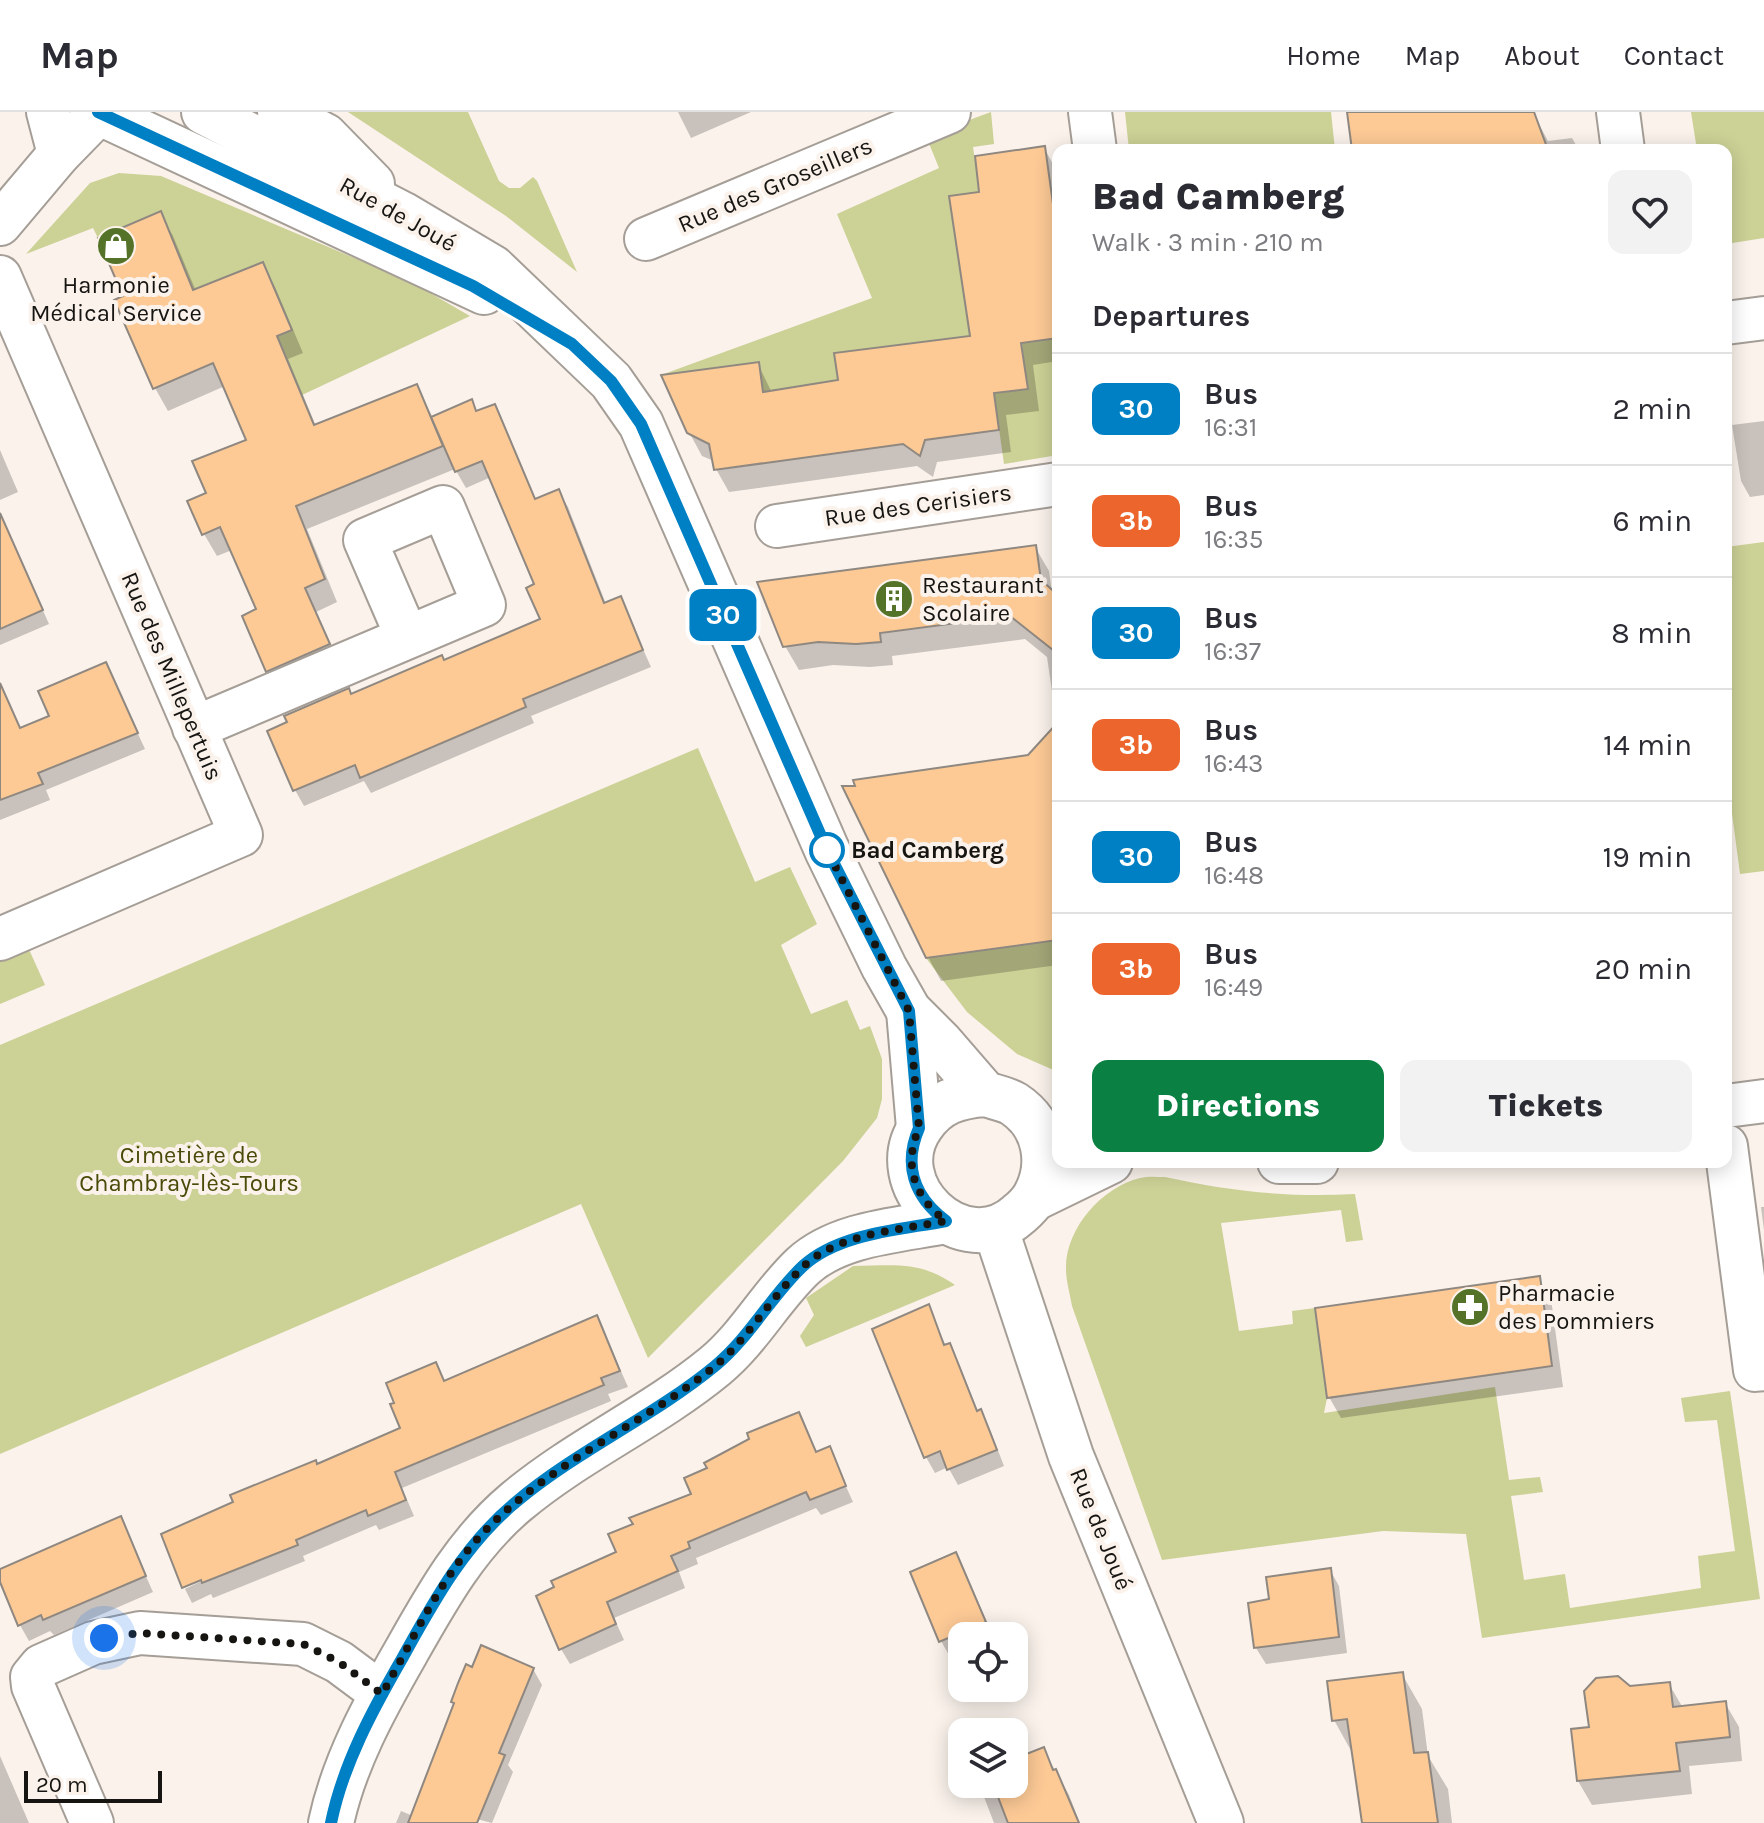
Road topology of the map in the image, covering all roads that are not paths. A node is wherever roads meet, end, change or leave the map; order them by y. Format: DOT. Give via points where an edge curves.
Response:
graph roads {
  1 [pos="48,112"];
  2 [pos="99,112"];
  3 [pos="204,112"];
  4 [pos="280,112"];
  5 [pos="949,112"];
  6 [pos="1090,112"];
  7 [pos="1618,112"];
  8 [pos="1094,144"];
  9 [pos="1622,144"];
  10 [pos="59,154"];
  11 [pos="402,214"];
  12 [pos="0,224"];
  13 [pos="646,239"];
  14 [pos="0,277"];
  15 [pos="1764,318"];
  16 [pos="1732,322"];
  17 [pos="572,344"];
  18 [pos="1052,485"];
  19 [pos="777,526"];
  20 [pos="407,637"];
  21 [pos="194,728"];
  22 [pos="0,939"];
  23 [pos="909,1011"];
  24 [pos="999,1099"];
  25 [pos="1764,1101"];
  26 [pos="1732,1105"];
  27 [pos="1052,1112"];
  28 [pos="919,1128"];
  29 [pos="1099,1168"];
  30 [pos="1729,1168"];
  31 [pos="1033,1200"];
  32 [pos="946,1221"];
  33 [pos="996,1230"];
  34 [pos="1764,1369"];
  35 [pos="382,1694"];
  36 [pos="92,1823"];
  37 [pos="331,1823"];
  38 [pos="1221,1823"];
  1 -- 10 [label="street"];
  2 -- 10 [label="street"];
  2 -- 17 [label="street, Rue de Joué" via="473,286"];
  3 -- 11 [label="street, Rue de Joué"];
  4 -- 11 [label="street" via="325,136"];
  5 -- 13 [label="street, Rue des Groseillers"];
  6 -- 8 [label="street"];
  7 -- 9 [label="street"];
  10 -- 12 [label="street"];
  11 -- 17 [label="street, Rue de Joué" via="493,268"];
  14 -- 21 [label="street, Rue des Millepertuis"];
  15 -- 16 [label="street"];
  17 -- 23 [label="street, Rue de Joué" via="611,381 641,424 827,850"];
  18 -- 19 [label="street, Rue des Cerisiers"];
  20 -- 21 [label="street"];
  21 -- 22 [label="street, Rue des Millepertuis" via="241,835"];
  23 -- 24 [label="street, Rue de Joué"];
  23 -- 28 [label="street, Rue de Joué"];
  24 -- 27 [label="street"];
  24 -- 28 [label="street" via="965,1095 947,1101"];
  24 -- 31 [label="street" via="1029,1118 1041,1137 1043,1181"];
  25 -- 26 [label="street"];
  28 -- 32 [label="street" via="911,1172 923,1201"];
  29 -- 31 [label="street"];
  30 -- 34 [label="street" via="1755,1370"];
  31 -- 33 [label="street"];
  32 -- 33 [label="street" via="967,1229"];
  32 -- 35 [label="street" via="820,1253 715,1366 515,1502 448,1578"];
  33 -- 38 [label="street, Rue de Joué" via="1071,1456"];
  35 -- 36 [label="street" via="339,1662 303,1644 140,1633 93,1643 41,1666 32,1677 33,1686"];
  35 -- 37 [label="street" via="341,1783"];
}
